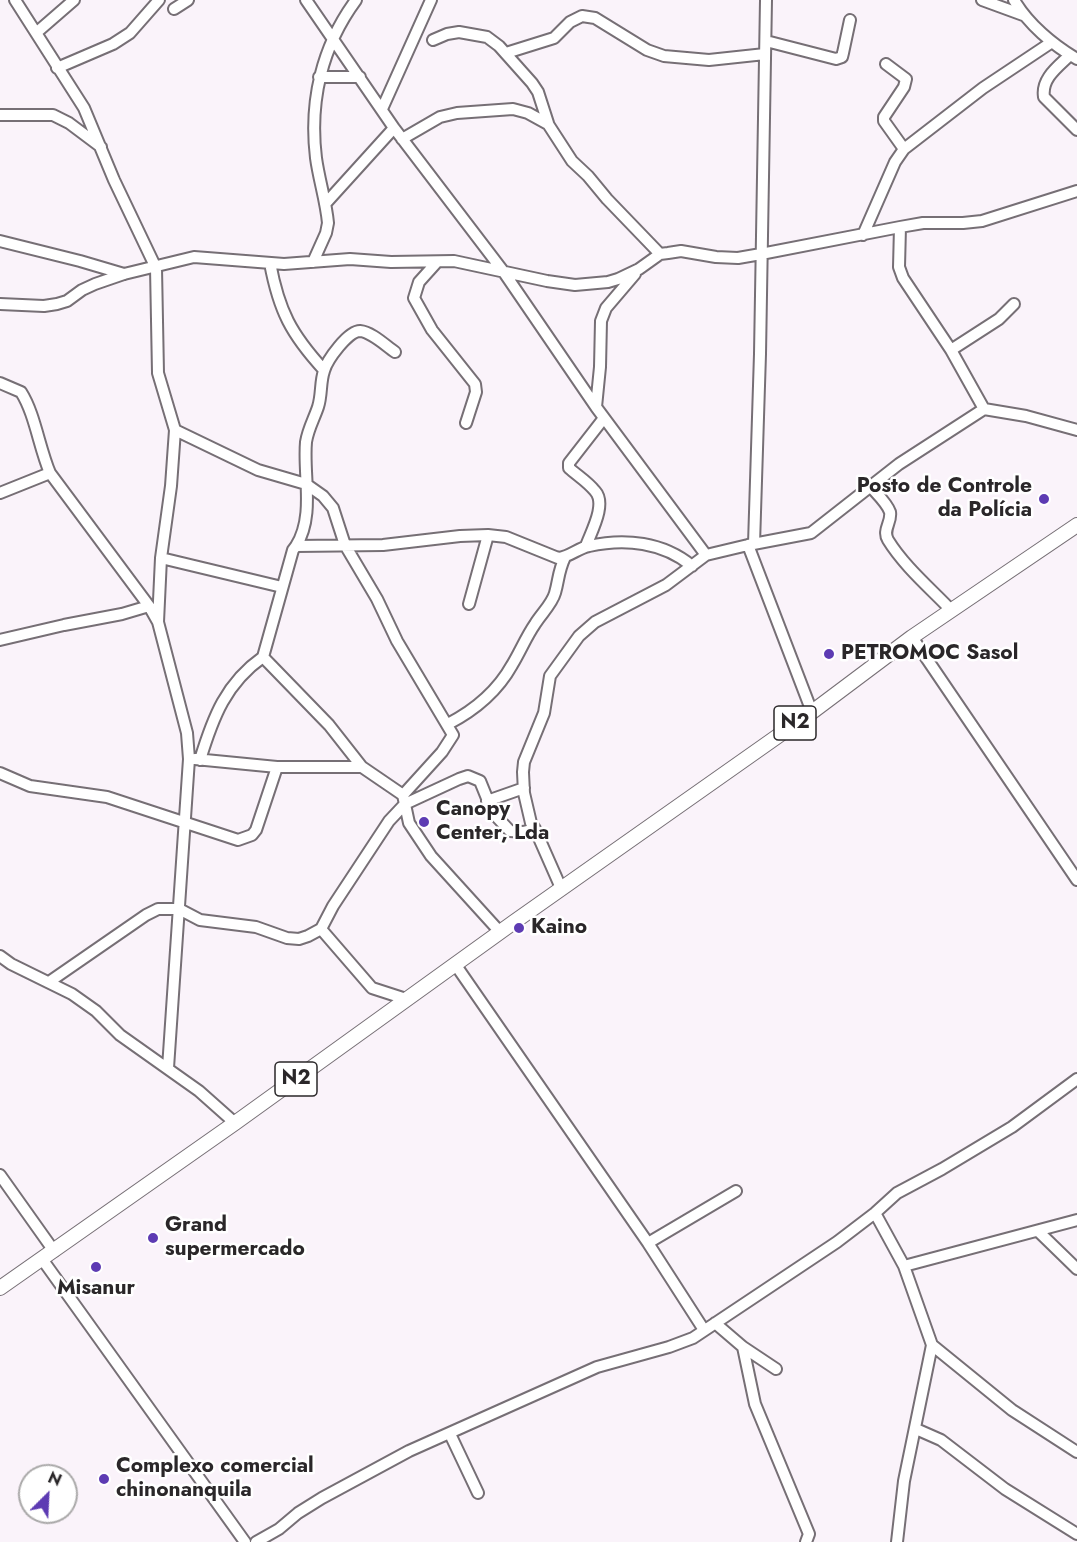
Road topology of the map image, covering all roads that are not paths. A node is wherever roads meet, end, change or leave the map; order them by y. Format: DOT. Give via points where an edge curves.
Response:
graph roads {
  1 [pos="15,0"];
  2 [pos="74,0"];
  3 [pos="159,0"];
  4 [pos="188,0"];
  5 [pos="306,0"];
  6 [pos="356,0"];
  7 [pos="431,0"];
  8 [pos="766,0"];
  9 [pos="982,0"];
  10 [pos="1014,0"];
  11 [pos="174,9"];
  12 [pos="1023,15"];
  13 [pos="850,20"];
  14 [pos="36,33"];
  15 [pos="333,38"];
  16 [pos="433,40"];
  17 [pos="766,41"];
  18 [pos="1052,42"];
  19 [pos="506,53"];
  20 [pos="765,54"];
  21 [pos="1074,57"];
  22 [pos="886,64"];
  23 [pos="57,68"];
  24 [pos="319,76"];
  25 [pos="360,77"];
  26 [pos="382,109"];
  27 [pos="0,115"];
  28 [pos="548,124"];
  29 [pos="394,128"];
  30 [pos="1077,130"];
  31 [pos="402,139"];
  32 [pos="101,147"];
  33 [pos="904,149"];
  34 [pos="1077,191"];
  35 [pos="326,203"];
  36 [pos="900,227"];
  37 [pos="863,235"];
  38 [pos="0,241"];
  39 [pos="660,254"];
  40 [pos="761,254"];
  41 [pos="270,262"];
  42 [pos="313,262"];
  43 [pos="437,262"];
  44 [pos="156,268"];
  45 [pos="639,269"];
  46 [pos="503,272"];
  47 [pos="124,274"];
  48 [pos="0,304"];
  49 [pos="1014,304"];
  50 [pos="951,350"];
  51 [pos="395,352"];
  52 [pos="324,370"];
  53 [pos="0,384"];
  54 [pos="596,407"];
  55 [pos="984,410"];
  56 [pos="604,418"];
  57 [pos="466,423"];
  58 [pos="175,430"];
  59 [pos="1077,430"];
  60 [pos="50,473"];
  61 [pos="306,484"];
  62 [pos="870,486"];
  63 [pos="0,493"];
  64 [pos="1077,525"];
  65 [pos="488,535"];
  66 [pos="751,544"];
  67 [pos="345,545"];
  68 [pos="296,546"];
  69 [pos="586,546"];
  70 [pos="706,555"];
  71 [pos="565,557"];
  72 [pos="161,558"];
  73 [pos="692,566"];
  74 [pos="282,587"];
  75 [pos="469,604"];
  76 [pos="149,606"];
  77 [pos="951,610"];
  78 [pos="158,622"];
  79 [pos="912,637"];
  80 [pos="0,640"];
  81 [pos="263,657"];
  82 [pos="812,712"];
  83 [pos="448,724"];
  84 [pos="194,759"];
  85 [pos="277,767"];
  86 [pos="362,767"];
  87 [pos="0,773"];
  88 [pos="524,788"];
  89 [pos="404,800"];
  90 [pos="487,801"];
  91 [pos="184,823"];
  92 [pos="535,829"];
  93 [pos="1077,880"];
  94 [pos="561,888"];
  95 [pos="179,909"];
  96 [pos="321,929"];
  97 [pos="500,932"];
  98 [pos="0,956"];
  99 [pos="455,964"];
  100 [pos="49,982"];
  101 [pos="406,999"];
  102 [pos="168,1068"];
  103 [pos="1077,1078"];
  104 [pos="235,1123"];
  105 [pos="0,1175"];
  106 [pos="736,1191"];
  107 [pos="875,1213"];
  108 [pos="1077,1220"];
  109 [pos="1038,1231"];
  110 [pos="648,1243"];
  111 [pos="54,1251"];
  112 [pos="42,1259"];
  113 [pos="904,1266"];
  114 [pos="1077,1269"];
  115 [pos="1,1286"];
  116 [pos="715,1323"];
  117 [pos="704,1330"];
  118 [pos="932,1345"];
  119 [pos="743,1347"];
  120 [pos="776,1369"];
  121 [pos="916,1429"];
  122 [pos="450,1434"];
  123 [pos="1077,1452"];
  124 [pos="478,1493"];
  125 [pos="1077,1534"];
  126 [pos="245,1542"];
  127 [pos="256,1542"];
  128 [pos="806,1542"];
  129 [pos="897,1542"];
  1 -- 14 [label="street"];
  2 -- 14 [label="street"];
  3 -- 23 [label="street" via="130,33"];
  4 -- 11 [label="street"];
  5 -- 15 [label="street"];
  6 -- 15 [label="street"];
  7 -- 26 [label="street"];
  8 -- 17 [label="street"];
  9 -- 12 [label="street"];
  10 -- 12 [label="street"];
  12 -- 18 [label="street"];
  13 -- 17 [label="street" via="842,57 836,59"];
  14 -- 23 [label="street"];
  15 -- 24 [label="street"];
  15 -- 25 [label="street"];
  16 -- 19 [label="street" via="459,32 473,34 487,38"];
  17 -- 20 [label="street"];
  18 -- 21 [label="street"];
  18 -- 33 [label="street" via="983,88"];
  19 -- 20 [label="street" via="554,38 582,16 595,18 664,56 709,60"];
  19 -- 28 [label="street" via="538,92"];
  20 -- 40 [label="street"];
  21 -- 30 [label="street" via="1049,76 1043,91 1044,97"];
  22 -- 33 [label="street" via="906,79 884,117"];
  23 -- 32 [label="street" via="84,108"];
  24 -- 25 [label="street"];
  24 -- 35 [label="street" via="314,135"];
  25 -- 26 [label="street"];
  26 -- 29 [label="street"];
  27 -- 32 [label="street" via="53,116"];
  28 -- 31 [label="street" via="513,109 476,111 440,117"];
  28 -- 39 [label="street" via="572,161"];
  29 -- 31 [label="street"];
  29 -- 35 [label="street"];
  31 -- 46 [label="street"];
  32 -- 44 [label="street"];
  33 -- 37 [label="street"];
  34 -- 36 [label="street" via="963,224"];
  35 -- 42 [label="street" via="328,223"];
  36 -- 37 [label="street"];
  36 -- 50 [label="street" via="899,267 903,278"];
  37 -- 40 [label="street"];
  38 -- 47 [label="street"];
  39 -- 40 [label="street" via="681,251 738,258"];
  39 -- 45 [label="street"];
  40 -- 66 [label="street"];
  41 -- 42 [label="street"];
  41 -- 44 [label="street" via="194,257"];
  41 -- 52 [label="street" via="284,316"];
  42 -- 43 [label="street"];
  43 -- 46 [label="street" via="454,261"];
  43 -- 57 [label="street" via="419,282 414,298 432,330 475,384"];
  44 -- 47 [label="street"];
  44 -- 58 [label="street" via="158,373"];
  45 -- 46 [label="street" via="608,282 575,285"];
  45 -- 54 [label="street" via="603,314"];
  46 -- 54 [label="street"];
  47 -- 48 [label="street" via="57,304"];
  49 -- 50 [label="street" via="999,319"];
  50 -- 55 [label="street"];
  51 -- 52 [label="street" via="358,331 351,334"];
  52 -- 61 [label="street" via="319,404 306,440"];
  53 -- 60 [label="street" via="24,397"];
  54 -- 56 [label="street"];
  55 -- 59 [label="street"];
  55 -- 62 [label="street"];
  56 -- 69 [label="street" via="568,463 599,496 600,505"];
  56 -- 70 [label="street"];
  58 -- 61 [label="street" via="258,470"];
  58 -- 72 [label="street"];
  60 -- 63 [label="street"];
  60 -- 76 [label="street"];
  61 -- 67 [label="street" via="333,508"];
  61 -- 68 [label="street" via="306,516"];
  62 -- 66 [label="street" via="811,533"];
  62 -- 77 [label="street" via="890,513 888,540"];
  64 -- 77 [label="main road, N2"];
  65 -- 67 [label="street"];
  65 -- 71 [label="street" via="506,537 550,556"];
  65 -- 75 [label="street"];
  66 -- 70 [label="street"];
  66 -- 82 [label="street"];
  67 -- 68 [label="street"];
  67 -- 83 [label="street"];
  68 -- 74 [label="street"];
  69 -- 71 [label="street"];
  69 -- 73 [label="street" via="652,544"];
  70 -- 73 [label="street"];
  71 -- 83 [label="street" via="558,570 554,596 498,687 474,709"];
  72 -- 74 [label="street"];
  72 -- 78 [label="street"];
  73 -- 88 [label="street" via="666,585 595,622 559,660 550,676 544,713 524,762"];
  74 -- 81 [label="street"];
  76 -- 78 [label="street"];
  76 -- 80 [label="street"];
  77 -- 79 [label="main road, N2"];
  78 -- 84 [label="street"];
  79 -- 82 [label="main road, N2"];
  79 -- 93 [label="street"];
  81 -- 84 [label="street" via="232,686"];
  81 -- 86 [label="street" via="329,725"];
  82 -- 94 [label="main road, N2"];
  83 -- 89 [label="street" via="453,735"];
  84 -- 85 [label="street"];
  84 -- 91 [label="street"];
  85 -- 86 [label="street"];
  85 -- 91 [label="street" via="252,835 238,840"];
  86 -- 89 [label="street"];
  87 -- 91 [label="street" via="30,786 107,797"];
  88 -- 90 [label="street"];
  88 -- 92 [label="street"];
  89 -- 90 [label="street" via="468,776 480,781"];
  89 -- 96 [label="street"];
  89 -- 97 [label="street" via="409,823 431,856"];
  90 -- 92 [label="street" via="510,831"];
  91 -- 95 [label="street"];
  92 -- 94 [label="street"];
  94 -- 97 [label="main road, N2"];
  95 -- 96 [label="street" via="200,920 256,927 294,939"];
  95 -- 100 [label="street" via="153,911"];
  95 -- 102 [label="street"];
  96 -- 101 [label="street" via="372,988"];
  97 -- 99 [label="main road, N2"];
  98 -- 100 [label="street"];
  99 -- 101 [label="main road, N2"];
  99 -- 110 [label="street"];
  100 -- 102 [label="street" via="96,1011 120,1035"];
  101 -- 104 [label="main road, N2"];
  102 -- 104 [label="street"];
  103 -- 107 [label="street" via="1012,1126 897,1193"];
  104 -- 111 [label="main road, N2"];
  105 -- 111 [label="street"];
  106 -- 110 [label="street"];
  107 -- 113 [label="street"];
  107 -- 116 [label="street"];
  108 -- 109 [label="street"];
  109 -- 113 [label="street"];
  109 -- 114 [label="street"];
  110 -- 117 [label="street"];
  111 -- 112 [label="main road, N2"];
  112 -- 115 [label="main road, N2"];
  112 -- 126 [label="street"];
  113 -- 118 [label="street"];
  116 -- 117 [label="street"];
  116 -- 119 [label="street"];
  117 -- 122 [label="street" via="669,1347 586,1372"];
  118 -- 121 [label="street"];
  118 -- 123 [label="street" via="1012,1410"];
  119 -- 120 [label="street"];
  119 -- 128 [label="street" via="755,1404 809,1534"];
  121 -- 125 [label="street" via="949,1445 1005,1489"];
  121 -- 129 [label="street" via="904,1481"];
  122 -- 124 [label="street"];
  122 -- 127 [label="street" via="409,1451 322,1498"];
}
